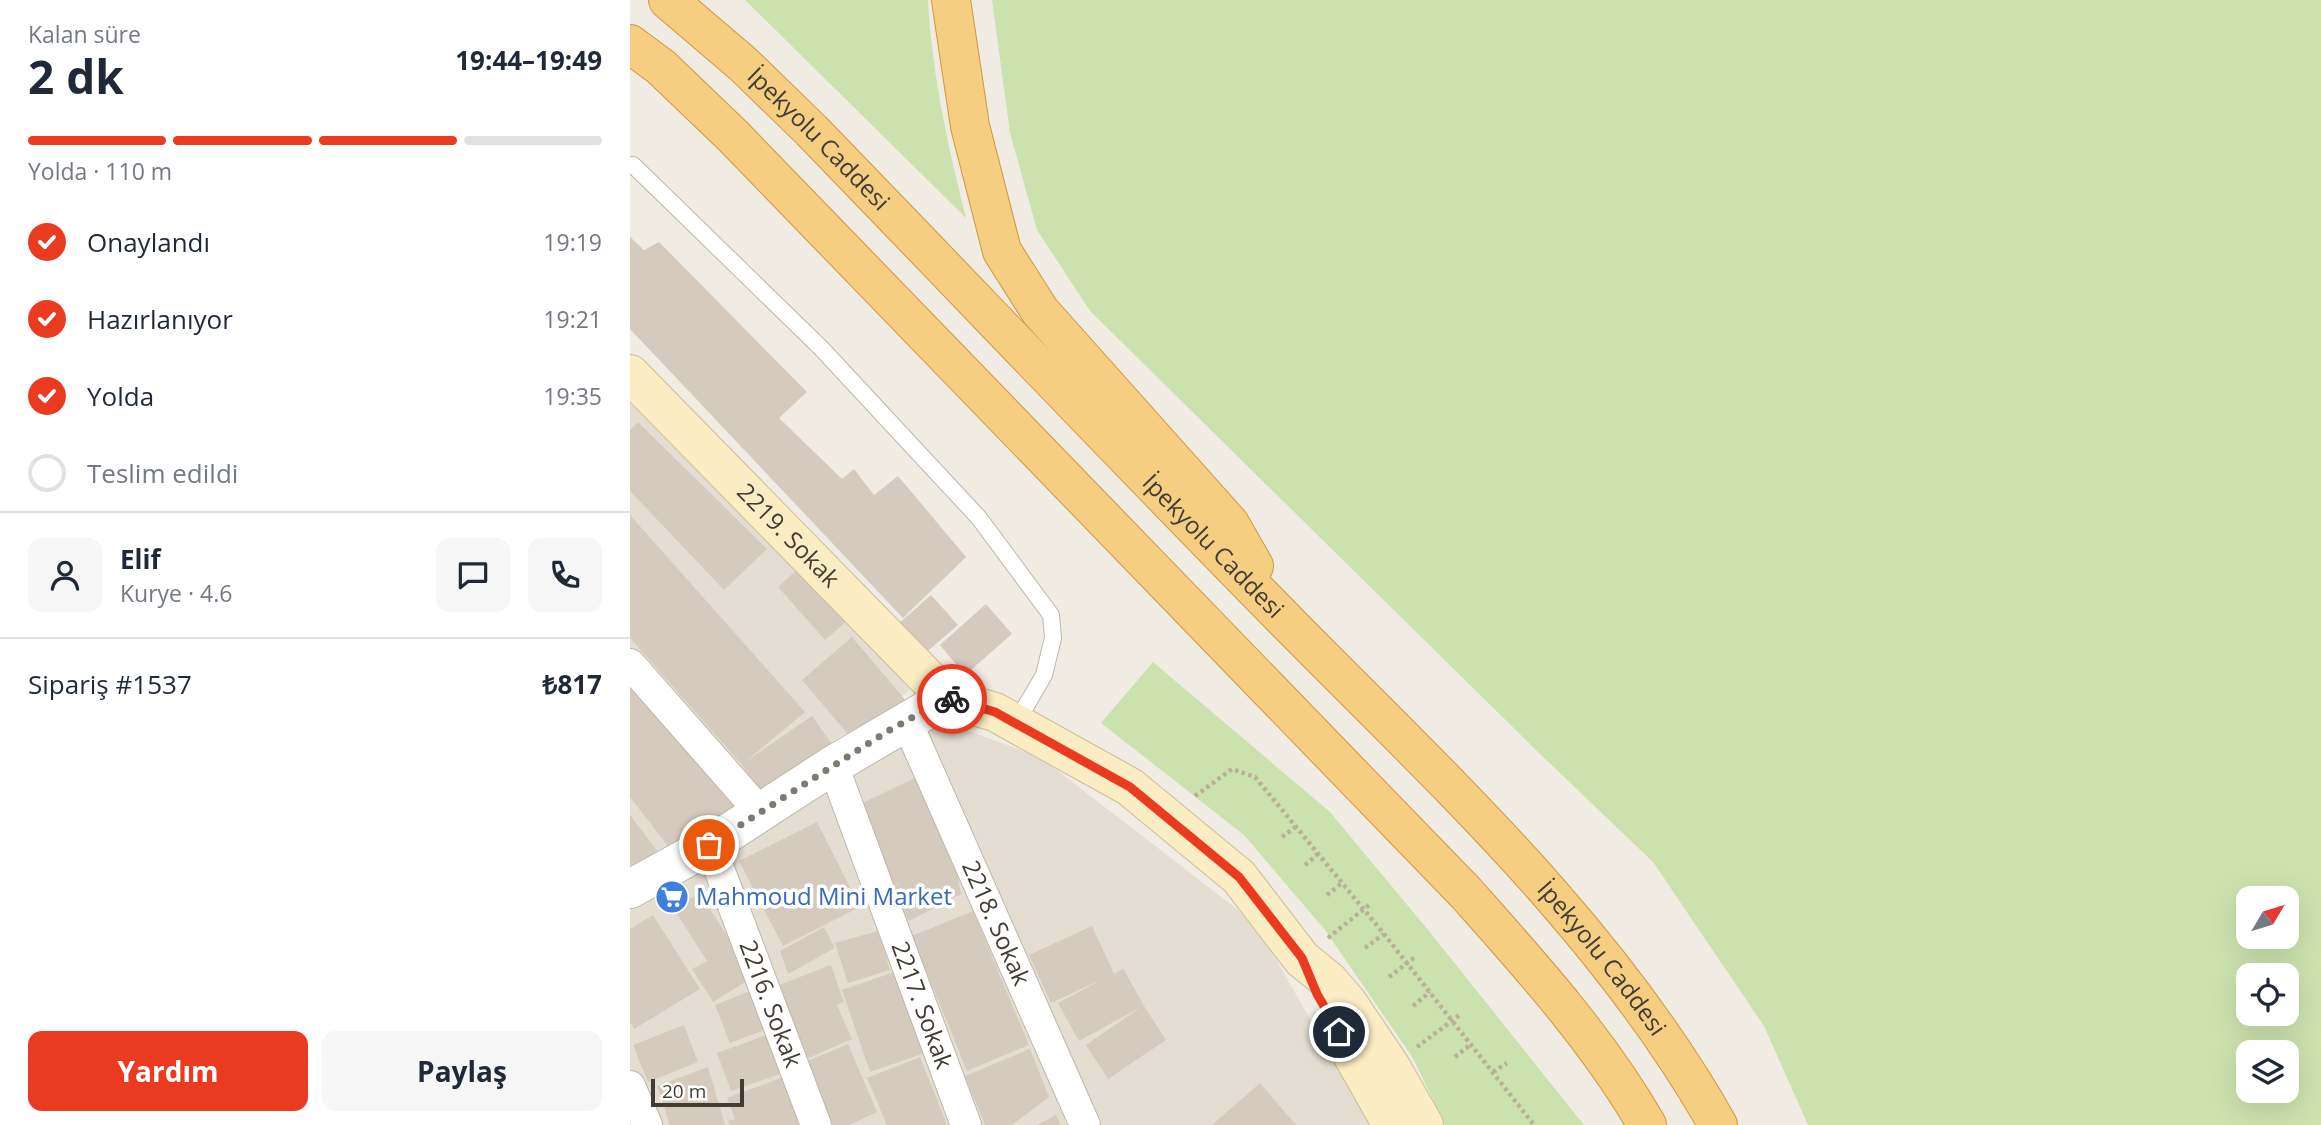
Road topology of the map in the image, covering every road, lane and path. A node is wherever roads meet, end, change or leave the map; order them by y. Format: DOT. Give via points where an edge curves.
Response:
graph roads {
  1 [pos="668,0"];
  2 [pos="951,0"];
  3 [pos="630,44"];
  4 [pos="633,164"];
  5 [pos="630,374"];
  6 [pos="1290,625"];
  7 [pos="630,664"];
  8 [pos="947,698"];
  9 [pos="906,720"];
  10 [pos="1016,723"];
  11 [pos="833,765"];
  12 [pos="761,813"];
  13 [pos="1167,816"];
  14 [pos="1297,825"];
  15 [pos="1282,837"];
  16 [pos="709,845"];
  17 [pos="1319,853"];
  18 [pos="1305,865"];
  19 [pos="1342,883"];
  20 [pos="630,889"];
  21 [pos="1327,895"];
  22 [pos="1369,905"];
  23 [pos="1363,910"];
  24 [pos="1384,934"];
  25 [pos="1365,948"];
  26 [pos="1415,957"];
  27 [pos="1302,958"];
  28 [pos="1406,964"];
  29 [pos="1389,977"];
  30 [pos="1430,992"];
  31 [pos="1413,1006"];
  32 [pos="1461,1014"];
  33 [pos="1452,1021"];
  34 [pos="1471,1044"];
  35 [pos="1455,1057"];
  36 [pos="1507,1063"];
  37 [pos="1391,1068"];
  38 [pos="1493,1073"];
  39 [pos="630,1086"];
  40 [pos="647,1125"];
  41 [pos="816,1125"];
  42 [pos="966,1125"];
  43 [pos="1085,1125"];
  44 [pos="1392,1125"];
  45 [pos="1424,1125"];
  46 [pos="1534,1125"];
  47 [pos="1647,1125"];
  48 [pos="1718,1125"];
  1 -- 6 [label="highway, İpekyolu Caddesi" via="811,130"];
  2 -- 6 [label="highway" via="970,126 1002,251 1040,311 1230,524"];
  3 -- 47 [label="highway" via="733,136 1466,893 1567,1010"];
  4 -- 10 [label="lane" via="821,348 979,517 1051,615 1053,638 1044,675"];
  5 -- 8 [label="main road, 2219. Sokak"];
  6 -- 48 [label="highway, İpekyolu Caddesi" via="1460,795 1555,898 1660,1032"];
  7 -- 12 [label="street"];
  8 -- 9 [label="street"];
  8 -- 10 [label="main road"];
  9 -- 11 [label="street"];
  9 -- 43 [label="street, 2218. Sokak"];
  10 -- 13 [label="main road" via="1130,787"];
  11 -- 12 [label="street"];
  11 -- 42 [label="street, 2217. Sokak"];
  12 -- 16 [label="street"];
  13 -- 14 [label="path" via="1232,769 1255,777"];
  13 -- 27 [label="main road" via="1239,877"];
  14 -- 15 [label="path"];
  14 -- 17 [label="path"];
  16 -- 20 [label="street"];
  16 -- 41 [label="street, 2216. Sokak"];
  17 -- 18 [label="path"];
  17 -- 19 [label="path"];
  19 -- 21 [label="path"];
  19 -- 23 [label="path"];
  22 -- 23 [label="path"];
  23 -- 24 [label="path"];
  23 -- 27 [label="path"];
  24 -- 25 [label="path"];
  24 -- 28 [label="path"];
  26 -- 28 [label="path"];
  27 -- 37 [label="main road" via="1348,1003"];
  27 -- 44 [label="main road" via="1317,994"];
  28 -- 29 [label="path"];
  28 -- 30 [label="path"];
  30 -- 31 [label="path"];
  30 -- 33 [label="path"];
  32 -- 33 [label="path"];
  33 -- 34 [label="path"];
  33 -- 37 [label="path"];
  34 -- 35 [label="path"];
  34 -- 38 [label="path"];
  36 -- 38 [label="path"];
  37 -- 45 [label="main road"];
  38 -- 46 [label="path"];
  39 -- 40 [label="street"];
}
